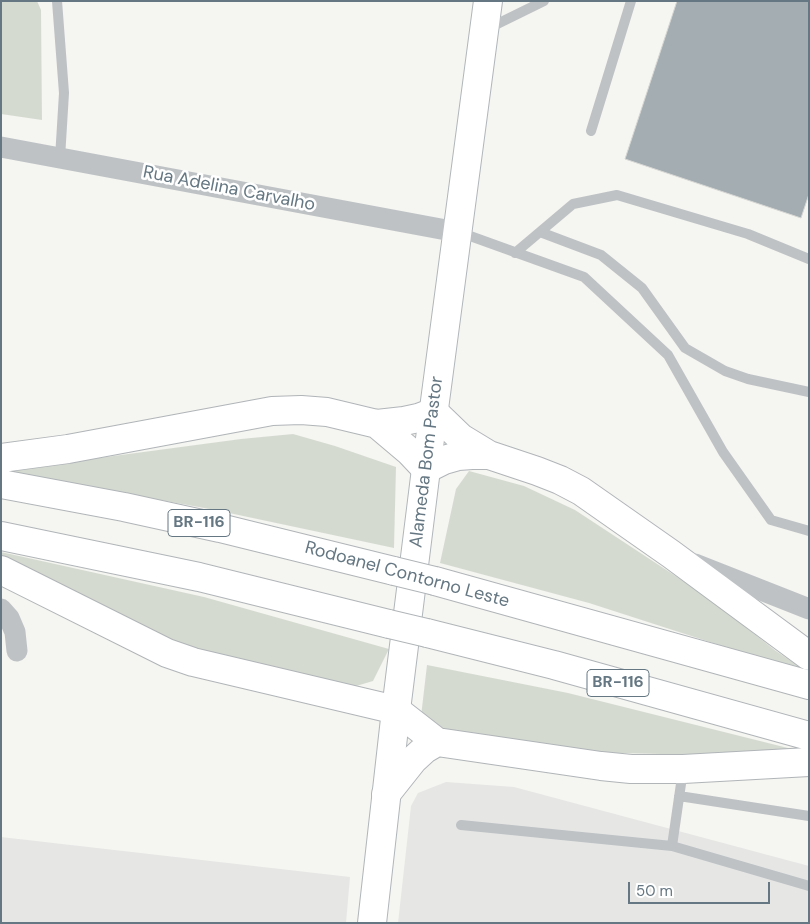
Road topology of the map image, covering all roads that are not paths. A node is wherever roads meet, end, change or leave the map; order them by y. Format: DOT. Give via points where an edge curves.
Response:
graph roads {
  1 [pos="57,1"];
  2 [pos="488,1"];
  3 [pos="544,1"];
  4 [pos="631,1"];
  5 [pos="484,31"];
  6 [pos="591,131"];
  7 [pos="1,147"];
  8 [pos="60,158"];
  9 [pos="458,232"];
  10 [pos="540,232"];
  11 [pos="515,253"];
  12 [pos="809,259"];
  13 [pos="809,392"];
  14 [pos="434,412"];
  15 [pos="377,424"];
  16 [pos="489,456"];
  17 [pos="1,458"];
  18 [pos="426,469"];
  19 [pos="1,484"];
  20 [pos="809,531"];
  21 [pos="1,536"];
  22 [pos="671,554"];
  23 [pos="1,570"];
  24 [pos="1,609"];
  25 [pos="809,609"];
  26 [pos="17,651"];
  27 [pos="809,656"];
  28 [pos="809,685"];
  29 [pos="396,710"];
  30 [pos="809,736"];
  31 [pos="437,742"];
  32 [pos="809,762"];
  33 [pos="683,769"];
  34 [pos="386,794"];
  35 [pos="679,796"];
  36 [pos="809,816"];
  37 [pos="461,825"];
  38 [pos="672,846"];
  39 [pos="809,886"];
  40 [pos="372,923"];
  1 -- 8 [label="lane" via="64,93"];
  2 -- 5 [label="main road, Alameda Bom Pastor"];
  3 -- 5 [label="lane"];
  4 -- 6 [label="lane"];
  5 -- 9 [label="main road, Alameda Bom Pastor"];
  7 -- 8 [label="street, Rua Adelina Carvalho"];
  8 -- 9 [label="street, Rua Adelina Carvalho"];
  9 -- 11 [label="lane"];
  9 -- 14 [label="main road, Alameda Bom Pastor"];
  10 -- 11 [label="lane"];
  10 -- 12 [label="lane" via="573,204 617,195 748,234"];
  10 -- 13 [label="lane" via="601,255 642,288 684,348 725,371"];
  11 -- 20 [label="lane" via="584,277 668,355 723,452 771,520"];
  14 -- 15 [label="main road" via="404,421"];
  14 -- 16 [label="main road" via="461,438"];
  14 -- 18 [label="main road, Alameda Bom Pastor"];
  15 -- 17 [label="main road" via="327,412 272,411"];
  15 -- 18 [label="main road"];
  16 -- 18 [label="main road" via="458,456"];
  16 -- 22 [label="main road" via="538,471 581,491"];
  18 -- 29 [label="main road, Alameda Bom Pastor"];
  19 -- 28 [label="main road, Rodoanel Contorno Leste / BR-116, bridge" via="124,507 288,544 435,581"];
  21 -- 30 [label="main road, BR-116, bridge" via="199,577 427,633"];
  22 -- 25 [label="street"];
  22 -- 27 [label="main road"];
  23 -- 29 [label="main road" via="168,653 193,662"];
  24 -- 26 [label="street" via="15,632"];
  29 -- 31 [label="main road"];
  29 -- 34 [label="main road, Alameda Bom Pastor"];
  31 -- 33 [label="main road" via="601,766"];
  31 -- 34 [label="main road" via="413,760"];
  32 -- 33 [label="main road"];
  33 -- 35 [label="lane"];
  34 -- 40 [label="main road, Alameda Bom Pastor"];
  35 -- 36 [label="lane"];
  35 -- 38 [label="lane"];
  37 -- 38 [label="lane"];
  38 -- 39 [label="lane"];
}
